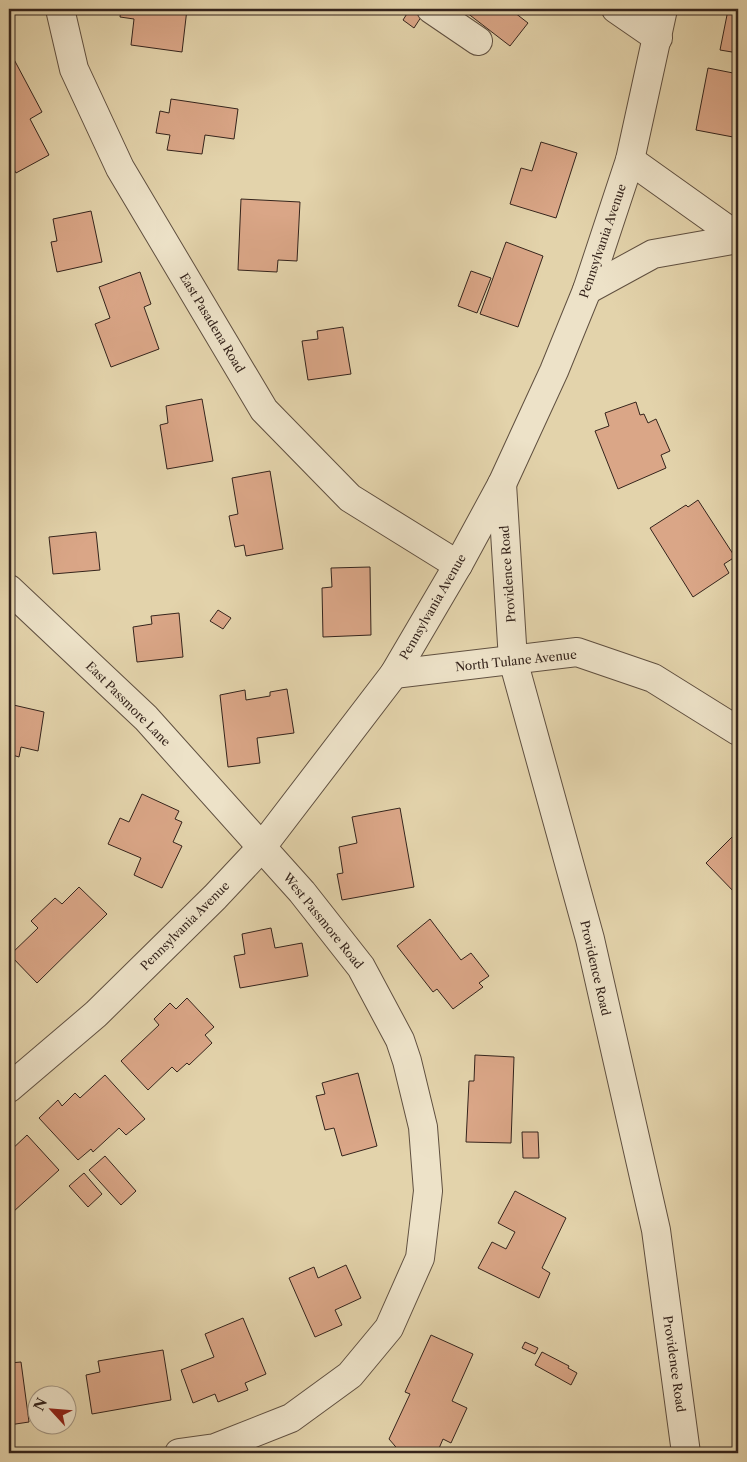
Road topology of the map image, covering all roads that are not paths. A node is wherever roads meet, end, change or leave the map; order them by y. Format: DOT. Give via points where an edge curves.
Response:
graph roads {
  1 [pos="60,9"];
  2 [pos="431,9"];
  3 [pos="616,9"];
  4 [pos="663,9"];
  5 [pos="658,38"];
  6 [pos="478,42"];
  7 [pos="630,160"];
  8 [pos="738,238"];
  9 [pos="587,290"];
  10 [pos="502,484"];
  11 [pos="458,565"];
  12 [pos="9,589"];
  13 [pos="513,660"];
  14 [pos="394,674"];
  15 [pos="738,731"];
  16 [pos="261,848"];
  17 [pos="9,1088"];
  18 [pos="179,1453"];
  19 [pos="686,1453"];
  1 -- 11 [label="street, East Pasadena Road" via="74,69 120,168 264,410 350,498"];
  2 -- 6 [label="street"];
  3 -- 5 [label="street"];
  4 -- 5 [label="street, Pennsylvania Avenue"];
  5 -- 7 [label="street, Pennsylvania Avenue"];
  7 -- 8 [label="street"];
  7 -- 9 [label="street, Pennsylvania Avenue"];
  8 -- 9 [label="street" via="653,254"];
  9 -- 10 [label="street, Pennsylvania Avenue"];
  10 -- 11 [label="street, Pennsylvania Avenue"];
  10 -- 13 [label="street, Providence Road"];
  11 -- 14 [label="street, Pennsylvania Avenue"];
  12 -- 16 [label="street, East Passmore Lane" via="146,718"];
  13 -- 14 [label="street, North Tulane Avenue"];
  13 -- 15 [label="street, North Tulane Avenue" via="578,652 653,678"];
  13 -- 19 [label="street, Providence Road" via="590,939 656,1230"];
  14 -- 16 [label="street, Pennsylvania Avenue"];
  16 -- 17 [label="street, Pennsylvania Avenue" via="96,1014"];
  16 -- 18 [label="street, West Passmore Road" via="302,892 361,967 400,1040 423,1127 428,1191 420,1258 389,1328 350,1375 291,1418 215,1448"];
}
